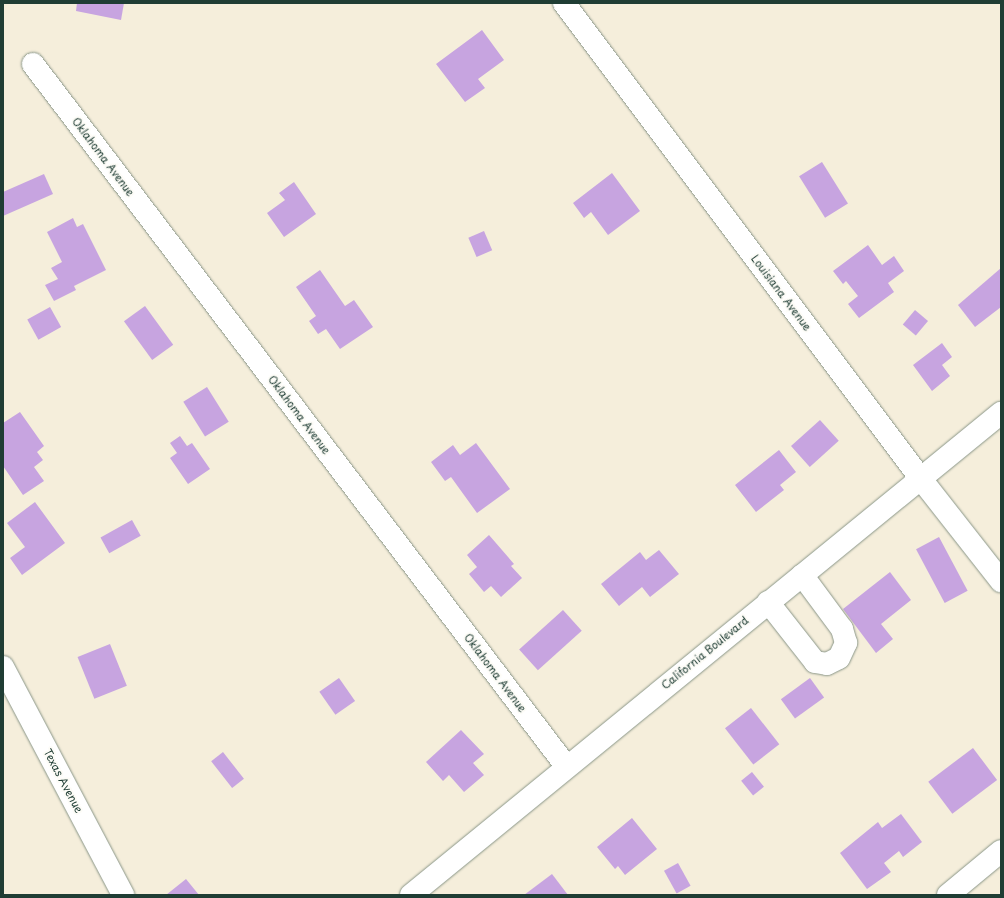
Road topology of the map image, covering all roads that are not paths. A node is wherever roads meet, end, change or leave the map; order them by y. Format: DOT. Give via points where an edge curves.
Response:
graph roads {
  1 [pos="564,3"];
  2 [pos="33,64"];
  3 [pos="1001,413"];
  4 [pos="920,479"];
  5 [pos="802,575"];
  6 [pos="1001,581"];
  7 [pos="768,602"];
  8 [pos="3,667"];
  9 [pos="566,766"];
  10 [pos="1001,851"];
  11 [pos="123,895"];
  12 [pos="411,895"];
  13 [pos="948,895"];
  1 -- 4 [label="street, Louisiana Avenue"];
  2 -- 9 [label="street, Oklahoma Avenue"];
  3 -- 4 [label="street, California Boulevard"];
  4 -- 5 [label="street, California Boulevard"];
  4 -- 6 [label="street, Louisiana Avenue"];
  5 -- 7 [label="street, California Boulevard"];
  5 -- 7 [label="street" via="842,629 846,644 840,658 827,664 815,662"];
  7 -- 9 [label="street, California Boulevard"];
  8 -- 11 [label="street, Texas Avenue"];
  9 -- 12 [label="street, California Boulevard"];
  10 -- 13 [label="street"];
}
